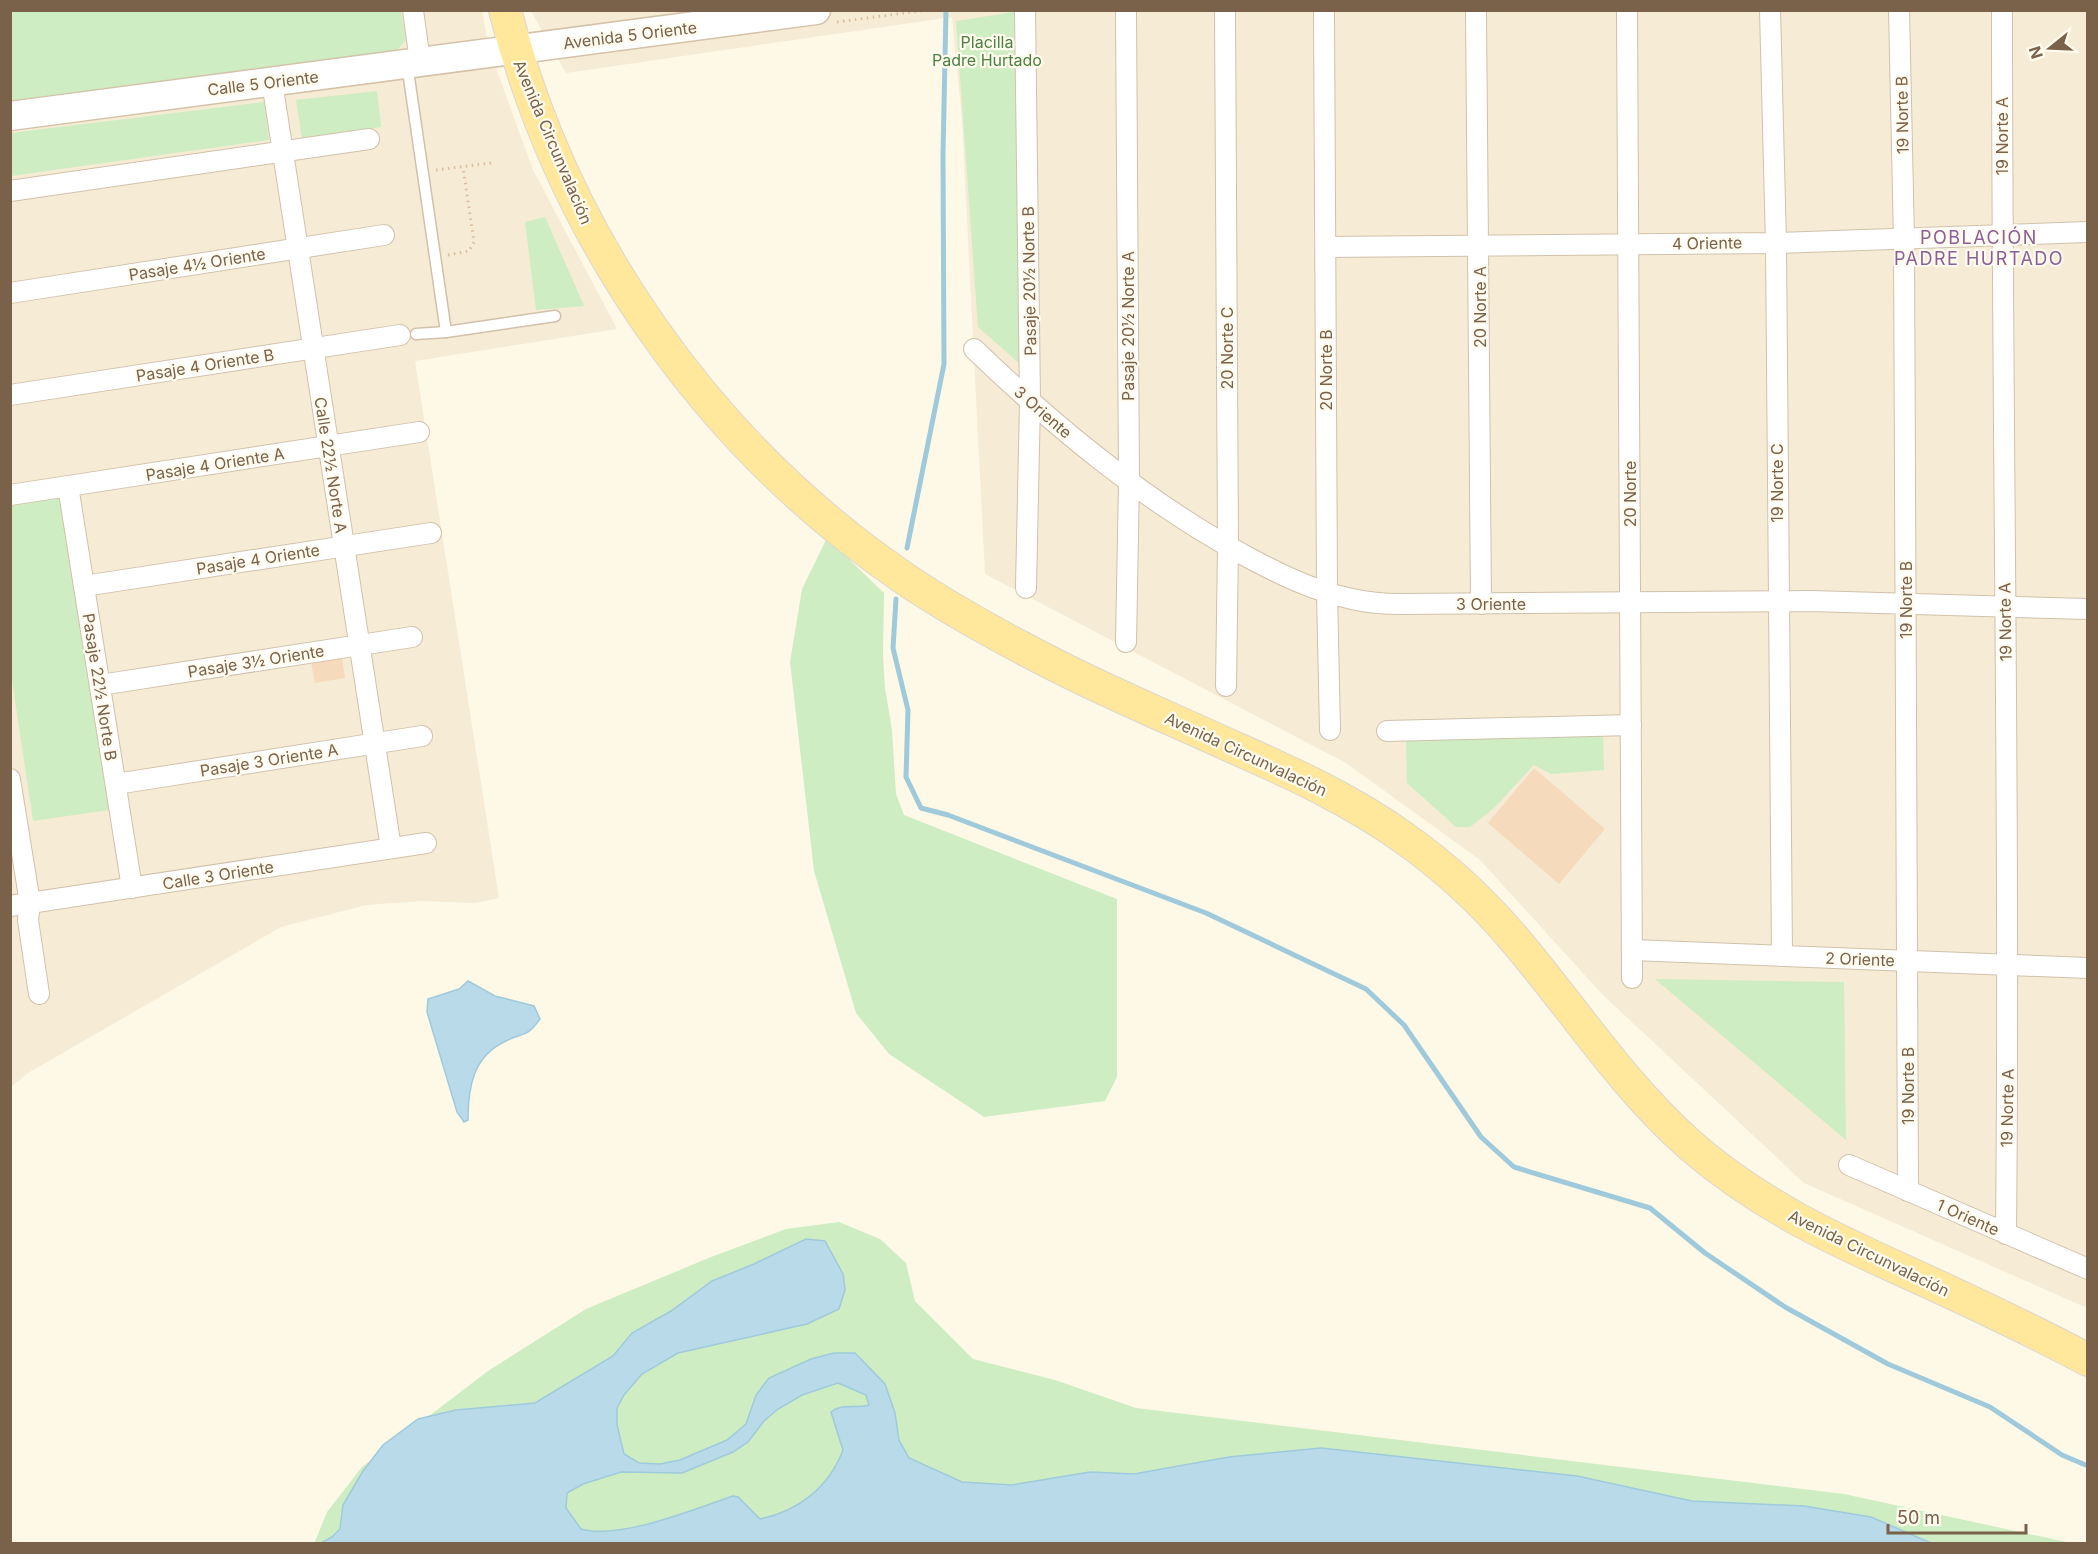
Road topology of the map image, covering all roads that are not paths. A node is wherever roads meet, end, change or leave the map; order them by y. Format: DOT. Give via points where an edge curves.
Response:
graph roads {
  1 [pos="413,10"];
  2 [pos="505,10"];
  3 [pos="1025,10"];
  4 [pos="1126,10"];
  5 [pos="1225,10"];
  6 [pos="1324,10"];
  7 [pos="1476,10"];
  8 [pos="1627,10"];
  9 [pos="1770,10"];
  10 [pos="1899,10"];
  11 [pos="2002,10"];
  12 [pos="813,11"];
  13 [pos="515,50"];
  14 [pos="414,63"];
  15 [pos="272,82"];
  16 [pos="10,116"];
  17 [pos="369,138"];
  18 [pos="282,151"];
  19 [pos="10,191"];
  20 [pos="2088,232"];
  21 [pos="384,236"];
  22 [pos="2002,236"];
  23 [pos="1904,240"];
  24 [pos="1776,243"];
  25 [pos="1629,244"];
  26 [pos="1479,246"];
  27 [pos="1326,247"];
  28 [pos="298,249"];
  29 [pos="10,293"];
  30 [pos="555,316"];
  31 [pos="446,332"];
  32 [pos="408,335"];
  33 [pos="313,348"];
  34 [pos="974,349"];
  35 [pos="10,394"];
  36 [pos="1030,401"];
  37 [pos="419,432"];
  38 [pos="329,446"];
  39 [pos="1129,481"];
  40 [pos="68,486"];
  41 [pos="10,495"];
  42 [pos="431,532"];
  43 [pos="344,546"];
  44 [pos="1228,546"];
  45 [pos="84,586"];
  46 [pos="1026,588"];
  47 [pos="1328,593"];
  48 [pos="1778,601"];
  49 [pos="1906,603"];
  50 [pos="1481,604"];
  51 [pos="1631,604"];
  52 [pos="2005,606"];
  53 [pos="2088,609"];
  54 [pos="412,637"];
  55 [pos="1126,642"];
  56 [pos="359,645"];
  57 [pos="100,685"];
  58 [pos="1226,686"];
  59 [pos="1631,725"];
  60 [pos="1330,730"];
  61 [pos="1388,731"];
  62 [pos="422,736"];
  63 [pos="375,743"];
  64 [pos="10,779"];
  65 [pos="116,784"];
  66 [pos="426,843"];
  67 [pos="391,848"];
  68 [pos="132,888"];
  69 [pos="20,905"];
  70 [pos="1632,950"];
  71 [pos="1782,956"];
  72 [pos="1907,961"];
  73 [pos="2008,965"];
  74 [pos="2088,968"];
  75 [pos="1632,978"];
  76 [pos="39,994"];
  77 [pos="1849,1165"];
  78 [pos="1908,1191"];
  79 [pos="2006,1234"];
  80 [pos="2088,1269"];
  81 [pos="2088,1360"];
  1 -- 14 [label="street"];
  2 -- 13 [label="main road, Avenida Circunvalación"];
  3 -- 36 [label="street, Pasaje 20½ Norte B"];
  4 -- 39 [label="street, Pasaje 20½ Norte A"];
  5 -- 44 [label="street, 20 Norte C"];
  6 -- 27 [label="street, 20 Norte B"];
  7 -- 26 [label="street, 20 Norte A"];
  8 -- 25 [label="street, 20 Norte"];
  9 -- 24 [label="street, 19 Norte C"];
  10 -- 23 [label="street, 19 Norte B"];
  11 -- 22 [label="street, 19 Norte A"];
  12 -- 13 [label="street, Avenida 5 Oriente"];
  13 -- 14 [label="street, Calle 5 Oriente"];
  13 -- 81 [label="main road, Avenida Circunvalación" via="573,196 634,303 683,371 732,429 827,520 896,573 999,636 1113,693 1320,787 1379,820 1486,908 1631,1085 1713,1164 1810,1227"];
  14 -- 15 [label="street, Calle 5 Oriente"];
  14 -- 31 [label="lane" via="422,172"];
  15 -- 16 [label="street, Calle 5 Oriente"];
  15 -- 18 [label="street, Calle 22½ Norte A"];
  17 -- 18 [label="street"];
  18 -- 19 [label="street"];
  18 -- 28 [label="street, Calle 22½ Norte A"];
  20 -- 22 [label="street, 4 Oriente"];
  21 -- 28 [label="street, Pasaje 4½ Oriente"];
  22 -- 23 [label="street, 4 Oriente"];
  22 -- 52 [label="street, 19 Norte A"];
  23 -- 24 [label="street, 4 Oriente"];
  23 -- 49 [label="street, 19 Norte B"];
  24 -- 25 [label="street, 4 Oriente"];
  24 -- 48 [label="street, 19 Norte C"];
  25 -- 26 [label="street, 4 Oriente"];
  25 -- 51 [label="street, 20 Norte"];
  26 -- 27 [label="street, 4 Oriente"];
  26 -- 50 [label="street, 20 Norte A"];
  27 -- 47 [label="street, 20 Norte B"];
  28 -- 29 [label="street, Pasaje 4½ Oriente"];
  28 -- 33 [label="street, Calle 22½ Norte A"];
  30 -- 31 [label="lane"];
  31 -- 32 [label="lane"];
  32 -- 33 [label="street, Pasaje 4 Oriente B"];
  33 -- 35 [label="street, Pasaje 4 Oriente B"];
  33 -- 38 [label="street, Calle 22½ Norte A"];
  34 -- 36 [label="street, 3 Oriente"];
  36 -- 39 [label="street, 3 Oriente"];
  36 -- 46 [label="street, Pasaje 20½ Norte B"];
  37 -- 38 [label="street, Pasaje 4 Oriente A"];
  38 -- 40 [label="street, Pasaje 4 Oriente A"];
  38 -- 43 [label="street, Calle 22½ Norte A"];
  39 -- 44 [label="street, 3 Oriente"];
  39 -- 55 [label="street, Pasaje 20½ Norte A"];
  40 -- 41 [label="street, Pasaje 4 Oriente A"];
  40 -- 45 [label="street, Pasaje 22½ Norte B"];
  42 -- 43 [label="street, Pasaje 4 Oriente"];
  43 -- 45 [label="street, Pasaje 4 Oriente"];
  43 -- 56 [label="street, Calle 22½ Norte A"];
  44 -- 47 [label="street, 3 Oriente"];
  44 -- 58 [label="street, 20 Norte C"];
  45 -- 57 [label="street, Pasaje 22½ Norte B"];
  47 -- 50 [label="street, 3 Oriente" via="1377,603"];
  47 -- 60 [label="street, 20 Norte B"];
  48 -- 49 [label="street, 3 Oriente"];
  48 -- 51 [label="street, 3 Oriente"];
  48 -- 71 [label="street, 19 Norte C"];
  49 -- 52 [label="street, 3 Oriente"];
  49 -- 72 [label="street, 19 Norte B"];
  50 -- 51 [label="street, 3 Oriente"];
  51 -- 59 [label="street, 20 Norte"];
  52 -- 53 [label="street, 3 Oriente"];
  52 -- 73 [label="street, 19 Norte A"];
  54 -- 56 [label="street, Pasaje 3½ Oriente"];
  56 -- 57 [label="street, Pasaje 3½ Oriente"];
  56 -- 63 [label="street, Calle 22½ Norte A"];
  57 -- 65 [label="street, Pasaje 22½ Norte B"];
  59 -- 61 [label="street"];
  59 -- 70 [label="street, 20 Norte"];
  62 -- 63 [label="street, Pasaje 3 Oriente A"];
  63 -- 65 [label="street, Pasaje 3 Oriente A"];
  63 -- 67 [label="street, Calle 22½ Norte A"];
  64 -- 69 [label="street"];
  65 -- 68 [label="street, Pasaje 22½ Norte B"];
  66 -- 67 [label="street, Calle 3 Oriente"];
  67 -- 68 [label="street, Calle 3 Oriente"];
  68 -- 69 [label="street, Calle 3 Oriente"];
  69 -- 76 [label="street" via="28,920"];
  70 -- 71 [label="street, 2 Oriente"];
  70 -- 75 [label="street, 20 Norte"];
  71 -- 72 [label="street, 2 Oriente"];
  72 -- 73 [label="street, 2 Oriente"];
  72 -- 78 [label="street, 19 Norte B"];
  73 -- 74 [label="street, 2 Oriente"];
  73 -- 79 [label="street, 19 Norte A"];
  77 -- 78 [label="street, 1 Oriente"];
  78 -- 79 [label="street, 1 Oriente"];
  79 -- 80 [label="street, 1 Oriente"];
}
